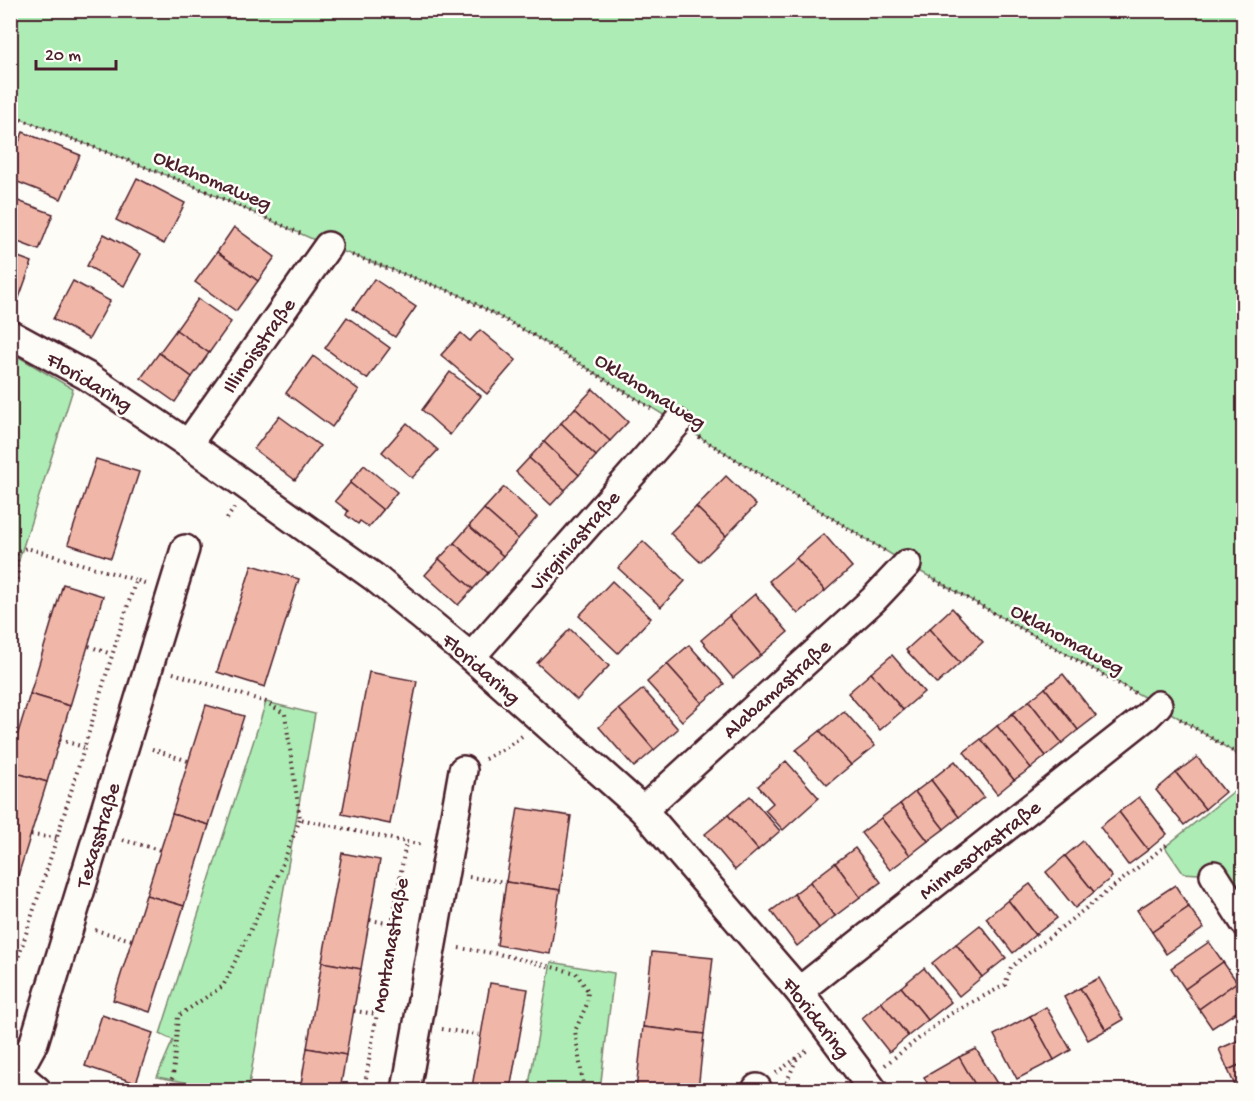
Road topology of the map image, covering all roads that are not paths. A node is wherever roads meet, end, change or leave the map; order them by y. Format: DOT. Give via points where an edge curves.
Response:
graph roads {
  1 [pos="328,246"];
  2 [pos="10,334"];
  3 [pos="677,423"];
  4 [pos="188,444"];
  5 [pos="185,549"];
  6 [pos="907,564"];
  7 [pos="471,657"];
  8 [pos="1158,705"];
  9 [pos="463,770"];
  10 [pos="643,810"];
  11 [pos="1214,875"];
  12 [pos="1244,922"];
  13 [pos="799,991"];
  14 [pos="21,1077"];
  15 [pos="878,1079"];
  16 [pos="406,1090"];
  1 -- 4 [label="street, Illinoisstraße"];
  2 -- 4 [label="street, Floridaring" via="87,376"];
  3 -- 7 [label="street, Virginiastraße"];
  4 -- 7 [label="street, Floridaring" via="374,577"];
  5 -- 14 [label="street, Texasstraße"];
  6 -- 10 [label="street, Alabamastraße" via="873,600"];
  7 -- 10 [label="street, Floridaring"];
  8 -- 13 [label="street, Minnesotastraße"];
  9 -- 16 [label="street, Montanastraße"];
  10 -- 13 [label="street, Floridaring"];
  11 -- 12 [label="street"];
  13 -- 15 [label="street, Floridaring"];
}
